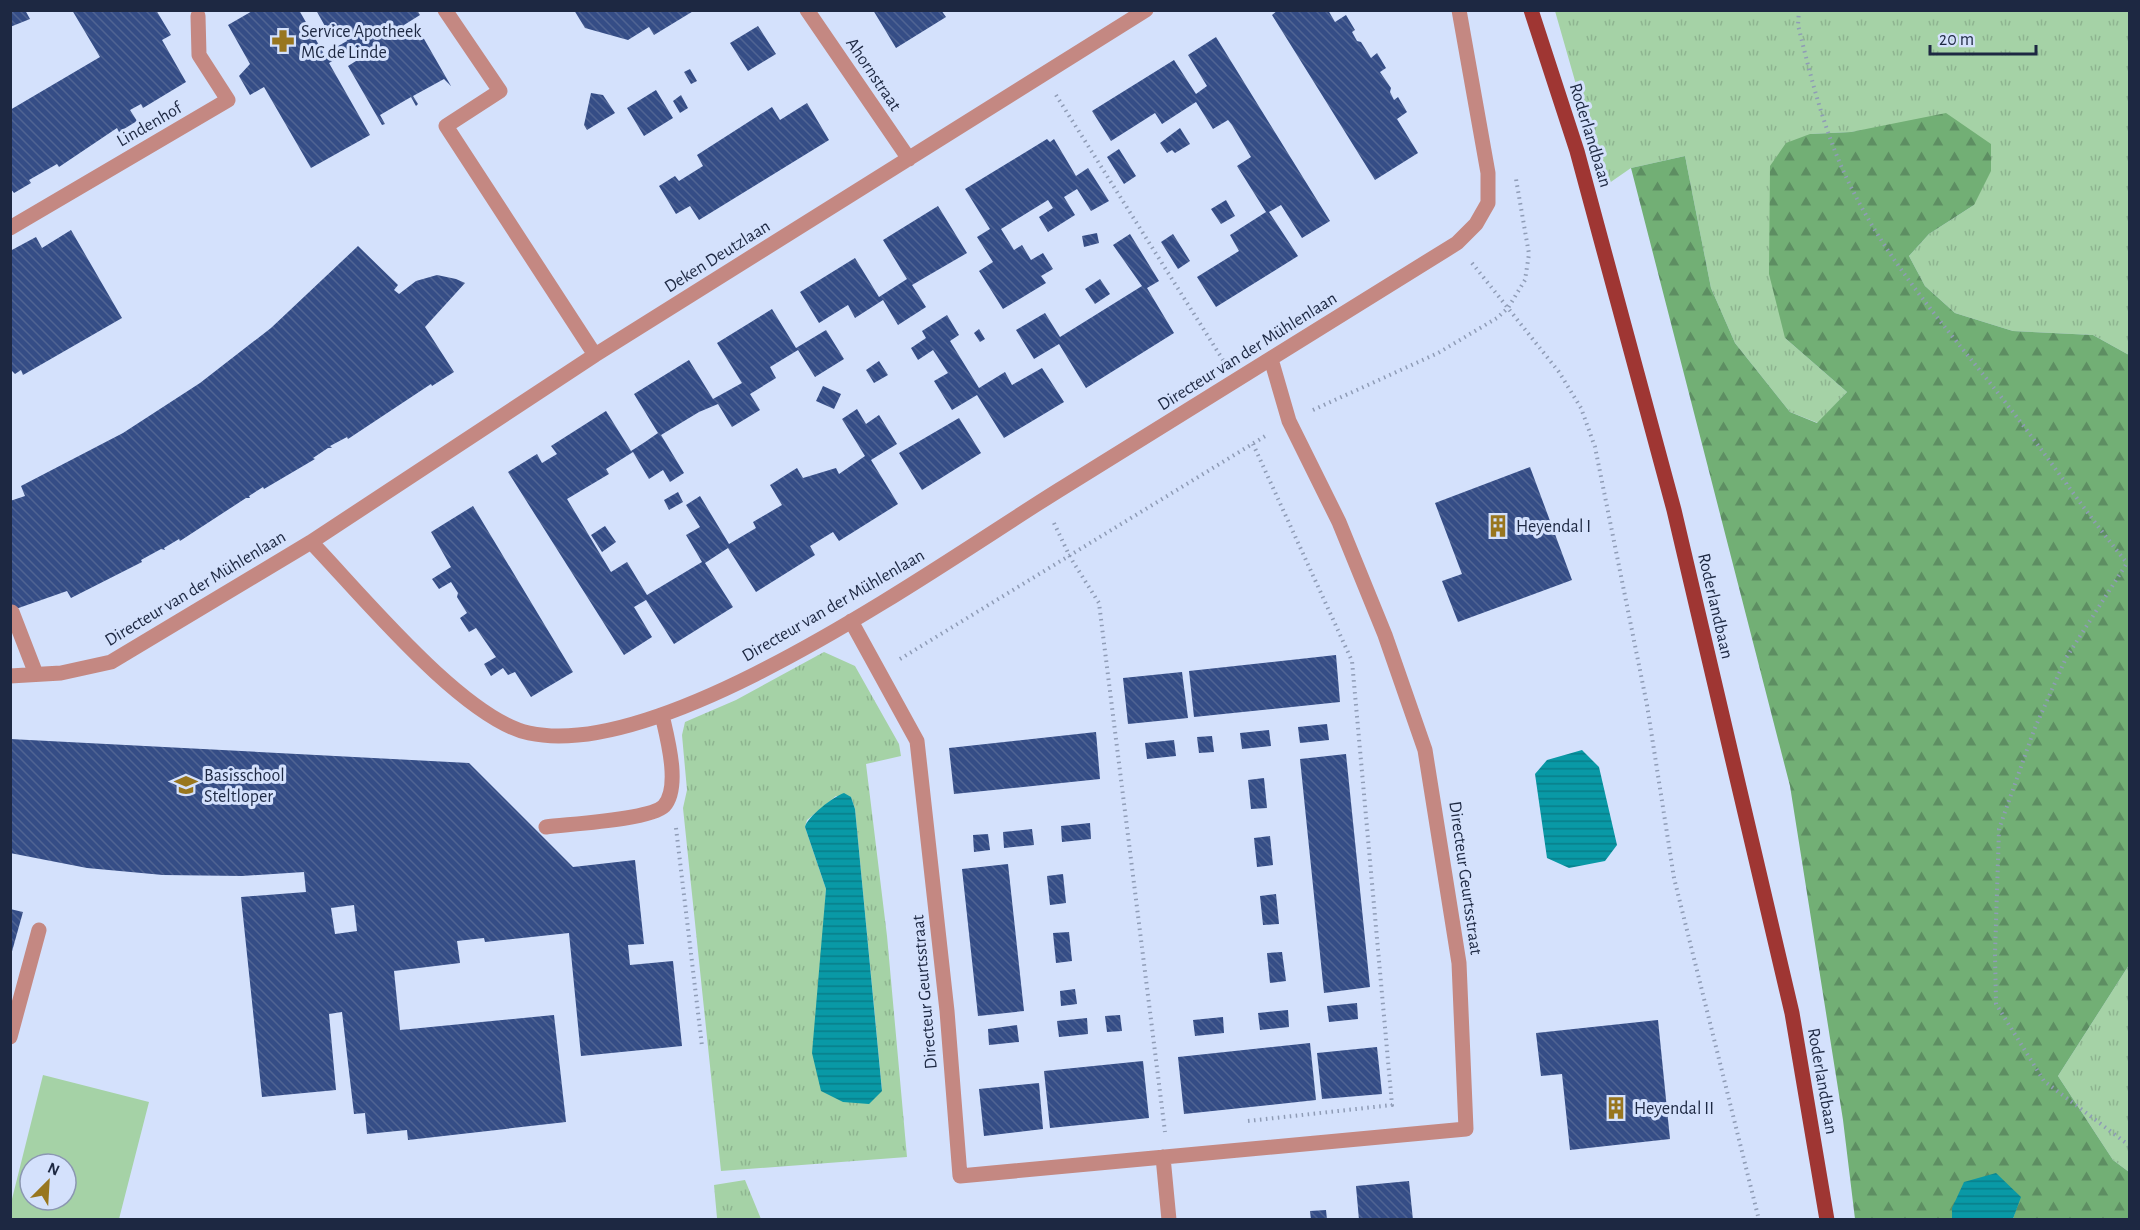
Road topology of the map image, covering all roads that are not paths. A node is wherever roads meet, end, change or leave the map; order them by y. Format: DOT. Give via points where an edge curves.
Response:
graph roads {
  1 [pos="445,10"];
  2 [pos="807,10"];
  3 [pos="1146,10"];
  4 [pos="1459,10"];
  5 [pos="1531,10"];
  6 [pos="200,12"];
  7 [pos="909,159"];
  8 [pos="10,228"];
  9 [pos="595,355"];
  10 [pos="1271,359"];
  11 [pos="311,542"];
  12 [pos="12,612"];
  13 [pos="851,621"];
  14 [pos="36,674"];
  15 [pos="10,676"];
  16 [pos="662,715"];
  17 [pos="546,827"];
  18 [pos="39,930"];
  19 [pos="10,1037"];
  20 [pos="1165,1157"];
  21 [pos="1169,1220"];
  22 [pos="1827,1220"];
  1 -- 9 [label="street" via="500,91 446,126"];
  2 -- 7 [label="street, Ahornstraat"];
  3 -- 7 [label="street, Deken Deutzlaan"];
  4 -- 10 [label="street, Directeur van der Mühlenlaan" via="1488,173 1488,203 1476,224 1457,243"];
  5 -- 22 [label="main road, Roderlandbaan" via="1577,150 1674,510 1792,1013"];
  6 -- 8 [label="street, Lindenhof" via="199,55 228,100"];
  7 -- 9 [label="street, Deken Deutzlaan"];
  9 -- 11 [label="street, Deken Deutzlaan"];
  10 -- 13 [label="street, Directeur van der Mühlenlaan"];
  10 -- 20 [label="street, Directeur Geurtsstraat" via="1290,421 1339,522 1385,635 1425,750 1459,963 1466,1129"];
  11 -- 14 [label="street, Directeur van der Mühlenlaan" via="130,653 90,668"];
  11 -- 16 [label="street, Directeur van der Mühlenlaan" via="435,671 485,714 526,733 554,736 629,726"];
  12 -- 14 [label="street"];
  13 -- 16 [label="street, Directeur van der Mühlenlaan" via="722,690"];
  13 -- 20 [label="street, Directeur Geurtsstraat" via="914,734 921,762 960,1176"];
  14 -- 15 [label="street, Directeur van der Mühlenlaan"];
  16 -- 17 [label="street" via="672,769 671,789 664,805 653,812"];
  18 -- 19 [label="street"];
  20 -- 21 [label="street"];
}
